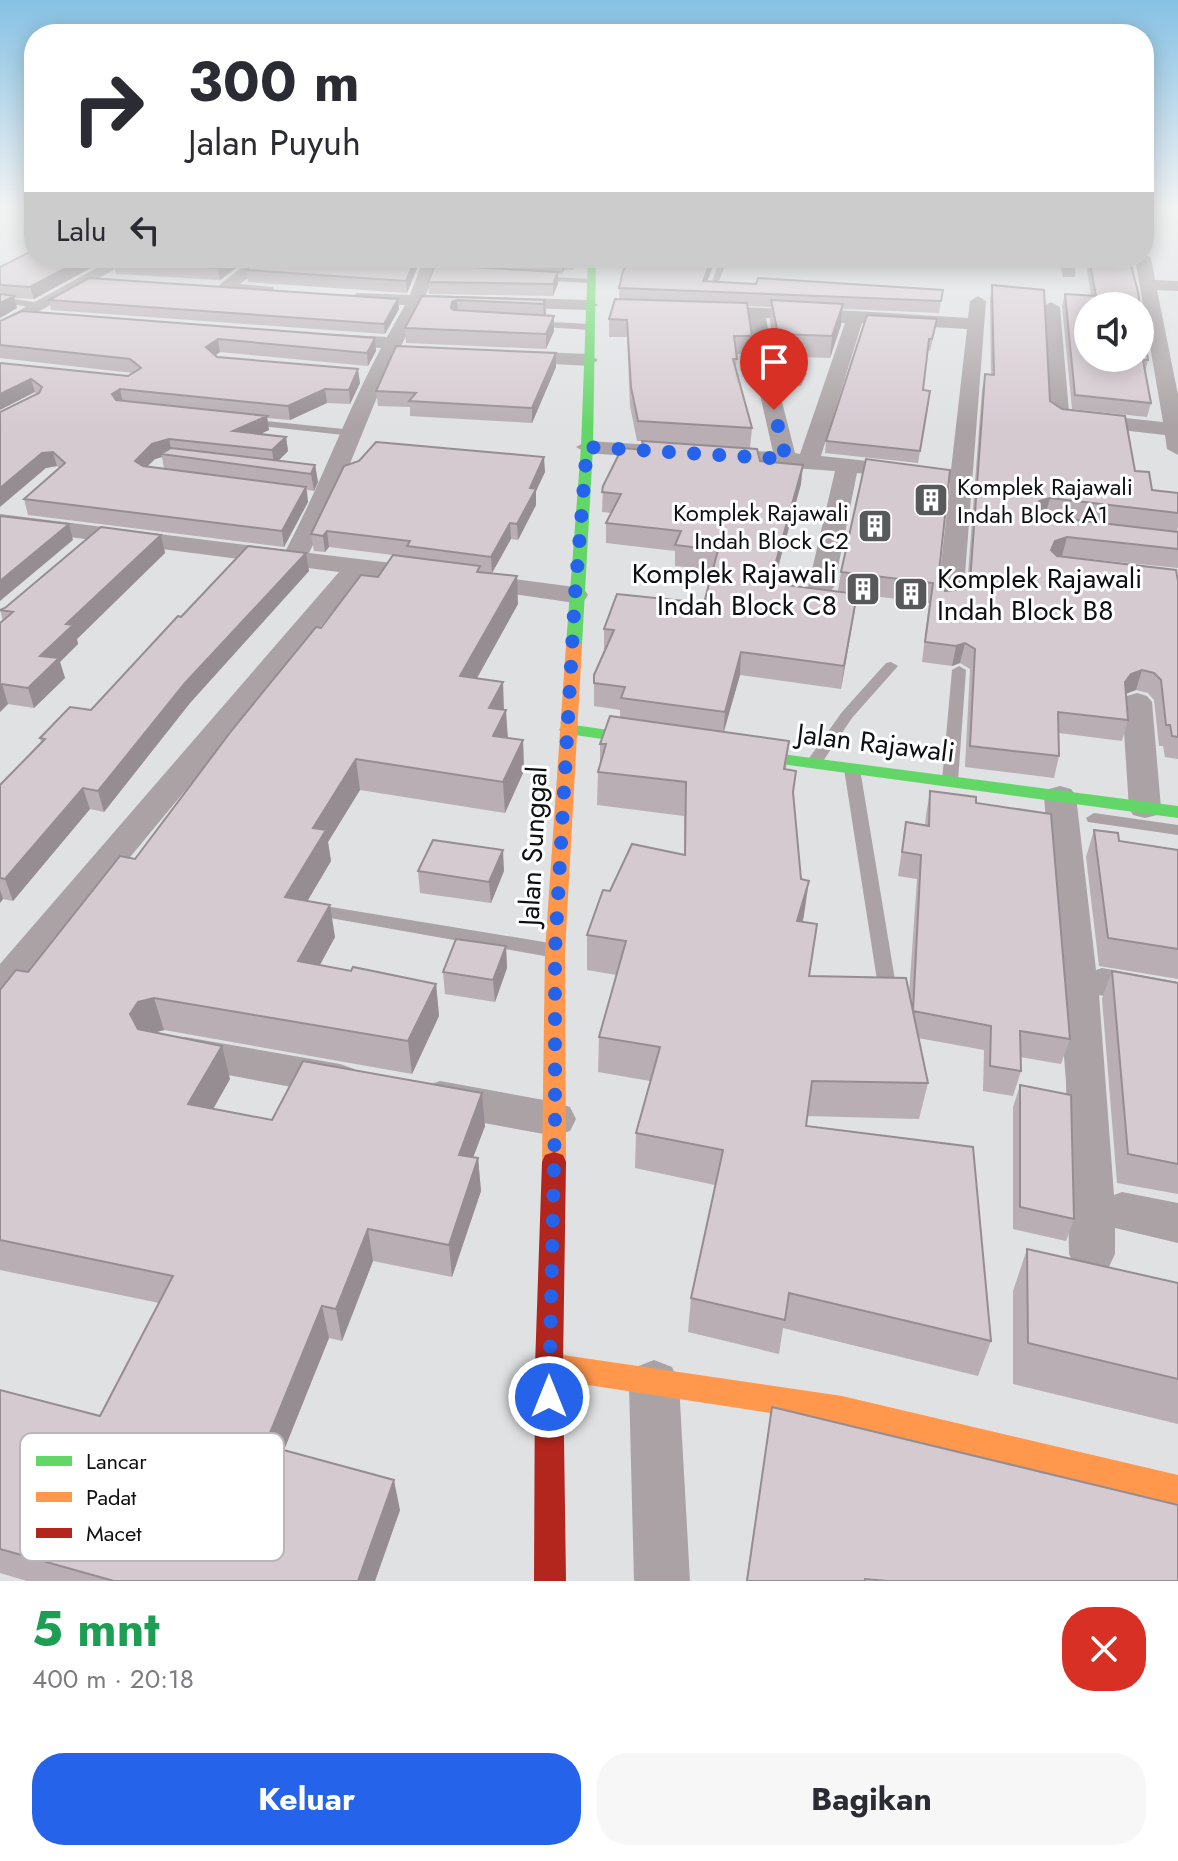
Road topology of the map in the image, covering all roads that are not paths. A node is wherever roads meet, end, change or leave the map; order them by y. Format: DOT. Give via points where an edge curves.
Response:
graph roads {
  1 [pos="87,280"];
  2 [pos="230,280"];
  3 [pos="424,280"];
  4 [pos="566,280"];
  5 [pos="715,280"];
  6 [pos="1146,280"];
  7 [pos="590,281"];
  8 [pos="118,282"];
  9 [pos="1146,284"];
  10 [pos="713,286"];
  11 [pos="1178,286"];
  12 [pos="288,293"];
  13 [pos="336,296"];
  14 [pos="2,300"];
  15 [pos="978,301"];
  16 [pos="415,302"];
  17 [pos="1051,307"];
  18 [pos="615,309"];
  19 [pos="685,310"];
  20 [pos="46,312"];
  21 [pos="756,312"];
  22 [pos="589,313"];
  23 [pos="856,316"];
  24 [pos="517,323"];
  25 [pos="976,324"];
  26 [pos="0,328"];
  27 [pos="315,337"];
  28 [pos="395,348"];
  29 [pos="497,356"];
  30 [pos="589,360"];
  31 [pos="1171,371"];
  32 [pos="802,373"];
  33 [pos="768,386"];
  34 [pos="230,420"];
  35 [pos="353,433"];
  36 [pos="1176,439"];
  37 [pos="587,447"];
  38 [pos="786,459"];
  39 [pos="809,461"];
  40 [pos="847,466"];
  41 [pos="962,478"];
  42 [pos="23,503"];
  43 [pos="1,521"];
  44 [pos="100,534"];
  45 [pos="78,553"];
  46 [pos="295,557"];
  47 [pos="357,566"];
  48 [pos="821,587"];
  49 [pos="575,595"];
  50 [pos="950,601"];
  51 [pos="891,666"];
  52 [pos="959,670"];
  53 [pos="1137,702"];
  54 [pos="567,729"];
  55 [pos="813,764"];
  56 [pos="852,769"];
  57 [pos="950,781"];
  58 [pos="1060,796"];
  59 [pos="1145,808"];
  60 [pos="1178,812"];
  61 [pos="1094,818"];
  62 [pos="1178,830"];
  63 [pos="325,912"];
  64 [pos="555,951"];
  65 [pos="886,980"];
  66 [pos="1102,982"];
  67 [pos="0,989"];
  68 [pos="1178,996"];
  69 [pos="163,1048"];
  70 [pos="555,1119"];
  71 [pos="1122,1211"];
  72 [pos="1178,1223"];
  73 [pos="1092,1254"];
  74 [pos="549,1366"];
  75 [pos="654,1384"];
  76 [pos="1178,1490"];
  77 [pos="550,1581"];
  78 [pos="662,1581"];
  1 -- 8 [label="street"];
  1 -- 20 [label="street"];
  2 -- 12 [label="street" via="217,288"];
  3 -- 16 [label="street"];
  4 -- 7 [label="lane"];
  5 -- 10 [label="lane"];
  6 -- 9 [label="street"];
  7 -- 22 [label="main road, Jalan Sunggal"];
  9 -- 11 [label="street"];
  9 -- 31 [label="street"];
  13 -- 16 [label="street"];
  14 -- 20 [label="lane"];
  15 -- 25 [label="street"];
  16 -- 22 [label="street"];
  16 -- 28 [label="street"];
  17 -- 36 [label="street" via="1059,417"];
  18 -- 22 [label="street"];
  19 -- 21 [label="street"];
  20 -- 26 [label="street" via="22,316"];
  21 -- 23 [label="street"];
  21 -- 33 [label="street"];
  22 -- 24 [label="lane"];
  22 -- 30 [label="main road, Jalan Sunggal"];
  23 -- 25 [label="street"];
  23 -- 39 [label="street"];
  25 -- 41 [label="street"];
  27 -- 28 [label="street"];
  28 -- 35 [label="street" via="368,374"];
  29 -- 30 [label="street"];
  30 -- 37 [label="main road, Jalan Sunggal"];
  31 -- 36 [label="street"];
  32 -- 33 [label="lane" via="798,384"];
  33 -- 38 [label="street"];
  34 -- 35 [label="lane"];
  35 -- 46 [label="street" via="327,477"];
  37 -- 38 [label="street"];
  37 -- 49 [label="main road, Jalan Sunggal"];
  38 -- 39 [label="street"];
  39 -- 40 [label="street"];
  40 -- 41 [label="street"];
  40 -- 48 [label="street"];
  41 -- 50 [label="street"];
  42 -- 43 [label="street"];
  43 -- 44 [label="street"];
  44 -- 45 [label="street"];
  44 -- 46 [label="street"];
  46 -- 47 [label="street"];
  47 -- 49 [label="street"];
  47 -- 67 [label="street"];
  49 -- 54 [label="main road, Jalan Sunggal"];
  51 -- 55 [label="lane"];
  52 -- 57 [label="lane"];
  53 -- 59 [label="street"];
  54 -- 55 [label="main road, Jalan Rajawali"];
  54 -- 64 [label="main road, Jalan Sunggal"];
  55 -- 56 [label="main road, Jalan Rajawali"];
  56 -- 57 [label="main road, Jalan Rajawali"];
  56 -- 65 [label="lane"];
  57 -- 58 [label="main road, Jalan Rajawali"];
  58 -- 59 [label="main road, Jalan Rajawali"];
  58 -- 73 [label="street" via="1078,981"];
  59 -- 60 [label="main road, Jalan Rajawali"];
  61 -- 62 [label="lane"];
  63 -- 64 [label="lane"];
  64 -- 70 [label="main road, Jalan Sunggal"];
  66 -- 68 [label="street"];
  69 -- 70 [label="street"];
  70 -- 74 [label="main road, Jalan Sunggal"];
  71 -- 72 [label="street"];
  74 -- 75 [label="main road"];
  74 -- 77 [label="main road, Jalan Sunggal"];
  75 -- 76 [label="main road" via="842,1410"];
  75 -- 78 [label="street"];
}
